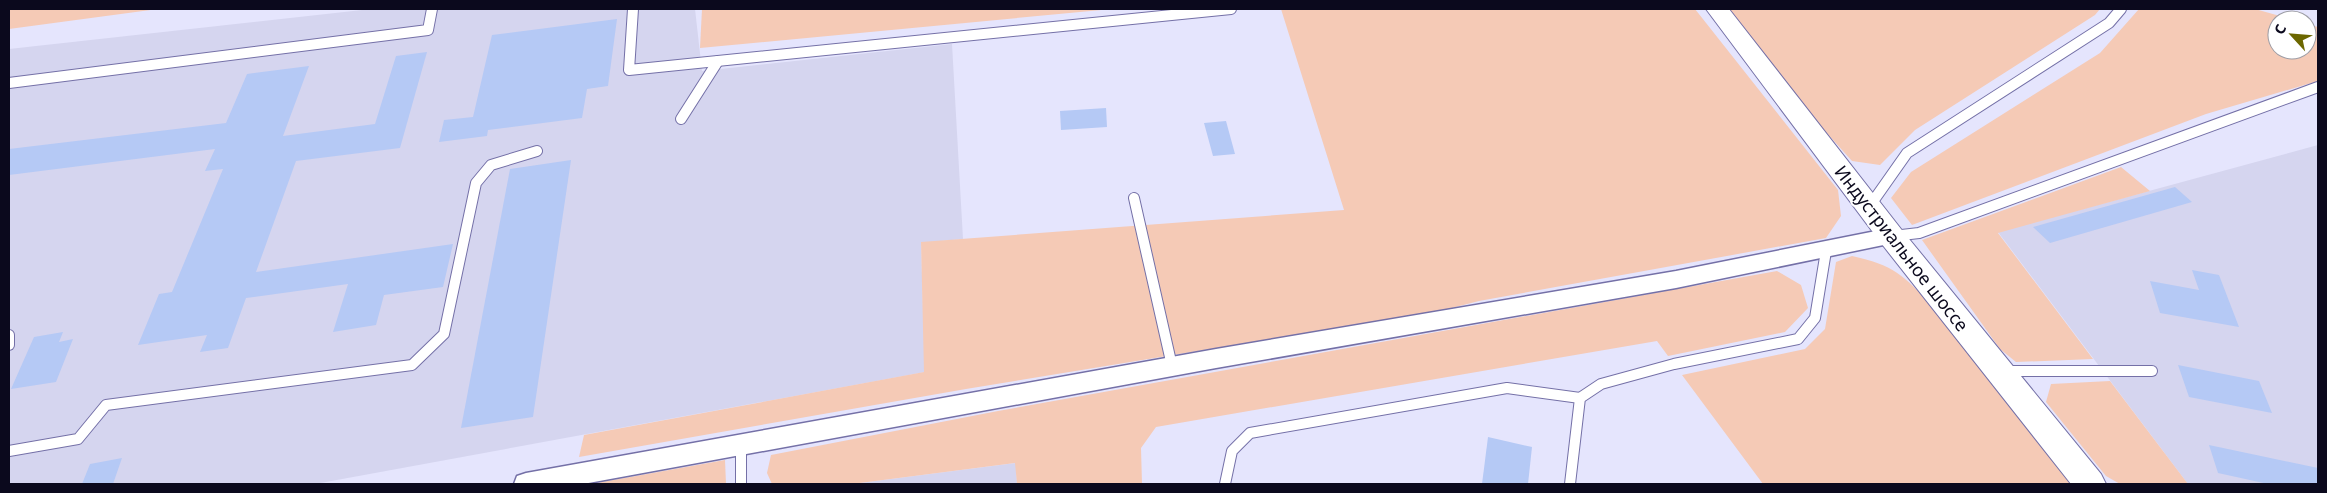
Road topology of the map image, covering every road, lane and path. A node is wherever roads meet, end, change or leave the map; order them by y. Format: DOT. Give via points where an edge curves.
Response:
graph roads {
  1 [pos="432,9"];
  2 [pos="633,9"];
  3 [pos="1231,9"];
  4 [pos="1717,9"];
  5 [pos="2121,9"];
  6 [pos="718,62"];
  7 [pos="9,84"];
  8 [pos="2318,87"];
  9 [pos="681,119"];
  10 [pos="537,151"];
  11 [pos="1134,198"];
  12 [pos="1869,207"];
  13 [pos="1891,236"];
  14 [pos="1826,251"];
  15 [pos="9,335"];
  16 [pos="9,345"];
  17 [pos="1172,366"];
  18 [pos="1999,371"];
  19 [pos="2152,371"];
  20 [pos="1580,398"];
  21 [pos="741,445"];
  22 [pos="9,451"];
  23 [pos="526,484"];
  24 [pos="741,484"];
  25 [pos="1225,484"];
  26 [pos="1570,484"];
  27 [pos="2090,484"];
  1 -- 7 [label="lane" via="428,30"];
  2 -- 6 [label="lane" via="629,70"];
  3 -- 6 [label="lane"];
  4 -- 12 [label="main road, Индустриальное шоссе"];
  5 -- 12 [label="lane" via="2110,23 1907,153"];
  6 -- 9 [label="lane"];
  8 -- 13 [label="lane" via="1919,233"];
  10 -- 22 [label="lane" via="491,165 476,183 444,334 412,365 106,405 78,439"];
  11 -- 17 [label="lane"];
  12 -- 13 [label="main road, Индустриальное шоссе"];
  13 -- 14 [label="street"];
  13 -- 18 [label="main road, Индустриальное шоссе"];
  14 -- 17 [label="street"];
  14 -- 20 [label="lane" via="1814,318 1798,339 1674,364 1601,384"];
  15 -- 16 [label="lane"];
  17 -- 21 [label="street"];
  18 -- 19 [label="lane"];
  18 -- 27 [label="main road, Индустриальное шоссе"];
  20 -- 25 [label="lane" via="1507,388 1250,433 1232,451"];
  20 -- 26 [label="lane"];
  21 -- 23 [label="street"];
  21 -- 24 [label="lane"];
}
